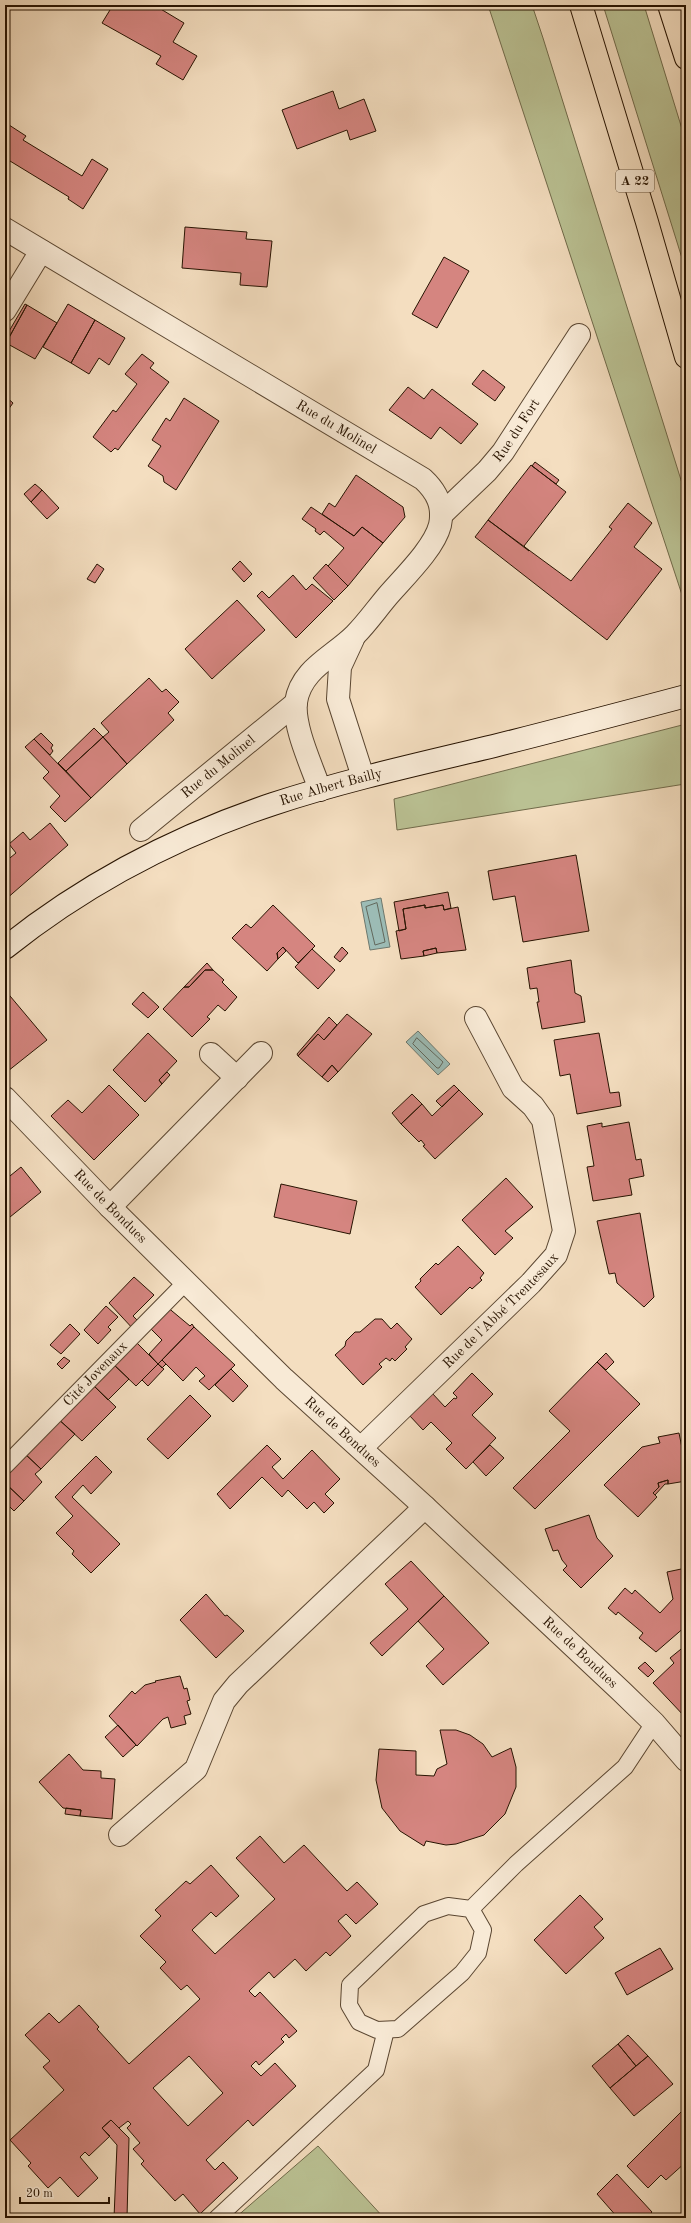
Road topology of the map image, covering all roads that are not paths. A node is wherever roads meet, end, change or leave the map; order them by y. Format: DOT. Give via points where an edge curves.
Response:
graph roads {
  1 [pos="581,5"];
  2 [pos="669,5"];
  3 [pos="686,58"];
  4 [pos="5,229"];
  5 [pos="41,251"];
  6 [pos="5,310"];
  7 [pos="579,335"];
  8 [pos="686,357"];
  9 [pos="441,515"];
  10 [pos="354,636"];
  11 [pos="686,696"];
  12 [pos="296,703"];
  13 [pos="363,777"];
  14 [pos="320,790"];
  15 [pos="141,830"];
  16 [pos="5,948"];
  17 [pos="476,1018"];
  18 [pos="261,1052"];
  19 [pos="211,1054"];
  20 [pos="237,1078"];
  21 [pos="5,1098"];
  22 [pos="110,1207"];
  23 [pos="186,1282"];
  24 [pos="361,1448"];
  25 [pos="5,1466"];
  26 [pos="425,1507"];
  27 [pos="654,1723"];
  28 [pos="686,1760"];
  29 [pos="120,1835"];
  30 [pos="471,1909"];
  31 [pos="386,2030"];
  32 [pos="217,2218"];
  1 -- 8 [label="highway, A 22"];
  2 -- 3 [label="highway"];
  4 -- 5 [label="street, Rue du Molinel"];
  5 -- 6 [label="street"];
  5 -- 9 [label="street, Rue du Molinel" via="424,479 434,489"];
  7 -- 9 [label="street, Rue du Fort" via="503,452"];
  9 -- 10 [label="street, Rue du Molinel" via="439,527 427,549"];
  10 -- 12 [label="street, Rue du Molinel" via="314,669 302,684"];
  10 -- 13 [label="street" via="340,667 338,700"];
  11 -- 13 [label="street, Rue Albert Bailly"];
  12 -- 14 [label="street, Rue du Molinel" via="302,737"];
  12 -- 15 [label="street, Rue du Molinel"];
  13 -- 14 [label="street, Rue Albert Bailly"];
  14 -- 16 [label="street, Rue Albert Bailly" via="234,819 150,856 86,892"];
  17 -- 24 [label="street, Rue de l'Abbé Trentesaux" via="513,1088 533,1106 543,1120 564,1231 556,1255 531,1283"];
  18 -- 20 [label="street"];
  19 -- 20 [label="street"];
  20 -- 22 [label="street"];
  21 -- 22 [label="street, Rue de Bondues"];
  22 -- 23 [label="street, Rue de Bondues"];
  23 -- 24 [label="street, Rue de Bondues" via="284,1379"];
  23 -- 25 [label="lane, Cité Jovenaux"];
  24 -- 26 [label="street, Rue de Bondues"];
  26 -- 27 [label="street, Rue de Bondues"];
  26 -- 29 [label="street" via="238,1684 224,1701 196,1769"];
  27 -- 28 [label="street, Rue de Bondues"];
  27 -- 30 [label="lane" via="625,1767 516,1864"];
  30 -- 31 [label="lane" via="483,1930 478,1953 462,1974 398,2029"];
  30 -- 31 [label="lane" via="448,1906 424,1914 350,1985 349,2005 359,2022 377,2030"];
  31 -- 32 [label="lane" via="376,2070"];
}
